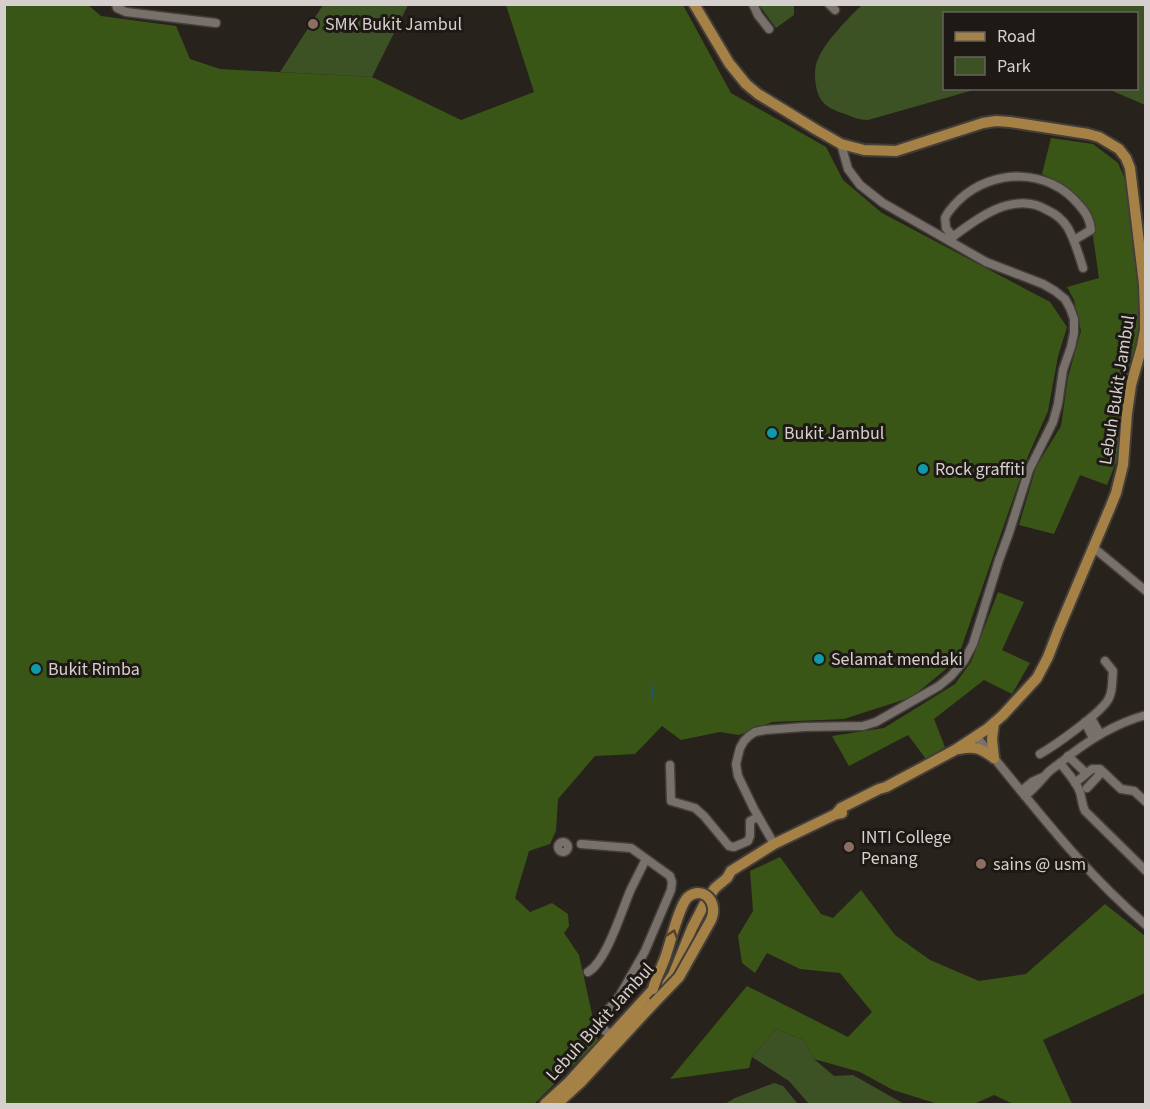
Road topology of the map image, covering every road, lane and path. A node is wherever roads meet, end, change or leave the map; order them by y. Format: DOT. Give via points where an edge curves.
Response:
graph roads {
  1 [pos="116,4"];
  2 [pos="154,4"];
  3 [pos="694,4"];
  4 [pos="753,4"];
  5 [pos="152,15"];
  6 [pos="216,23"];
  7 [pos="769,28"];
  8 [pos="842,144"];
  9 [pos="950,239"];
  10 [pos="1074,240"];
  11 [pos="1083,268"];
  12 [pos="1094,548"];
  13 [pos="1146,591"];
  14 [pos="1105,661"];
  15 [pos="1146,716"];
  16 [pos="1088,720"];
  17 [pos="994,723"];
  18 [pos="976,736"];
  19 [pos="1096,736"];
  20 [pos="955,750"];
  21 [pos="1040,754"];
  22 [pos="1068,756"];
  23 [pos="994,758"];
  24 [pos="1060,763"];
  25 [pos="670,765"];
  26 [pos="1102,772"];
  27 [pos="1086,773"];
  28 [pos="1010,778"];
  29 [pos="1075,783"];
  30 [pos="1034,784"];
  31 [pos="1087,788"];
  32 [pos="1023,794"];
  33 [pos="1146,802"];
  34 [pos="1036,808"];
  35 [pos="758,817"];
  36 [pos="774,844"];
  37 [pos="566,845"];
  38 [pos="646,859"];
  39 [pos="1146,871"];
  40 [pos="730,872"];
  41 [pos="1146,925"];
  42 [pos="588,972"];
  43 [pos="653,989"];
  44 [pos="654,1003"];
  45 [pos="612,1035"];
  46 [pos="545,1104"];
  47 [pos="557,1104"];
  1 -- 5 [label="street" via="121,10"];
  2 -- 5 [label="street"];
  3 -- 8 [label="main road, Lebuh Bukit Jambul" via="746,84"];
  4 -- 7 [label="street"];
  5 -- 6 [label="street"];
  8 -- 9 [label="street" via="848,169 860,185 883,203"];
  8 -- 12 [label="main road, Lebuh Bukit Jambul" via="864,150 896,151 996,121 1088,134 1119,149 1126,158 1133,184 1146,311 1142,346 1131,385 1120,478"];
  9 -- 10 [label="street" via="1000,207 1020,202 1041,206 1057,215"];
  9 -- 10 [label="street" via="945,218 964,195 991,180 1014,176 1039,178 1073,198 1088,216 1091,230"];
  9 -- 35 [label="street" via="986,262 1043,284 1065,299 1074,320 1074,333 1053,422 1029,470 973,644 964,661 939,686 876,722 863,726 781,728 749,736 740,748 736,764"];
  10 -- 11 [label="street"];
  12 -- 13 [label="street"];
  12 -- 17 [label="main road, Lebuh Bukit Jambul" via="1037,678"];
  14 -- 16 [label="street" via="1113,670 1110,697"];
  15 -- 19 [label="street"];
  16 -- 19 [label="street"];
  16 -- 21 [label="street"];
  17 -- 18 [label="main road, Lebuh Bukit Jambul"];
  17 -- 23 [label="main road"];
  18 -- 20 [label="main road, Lebuh Bukit Jambul"];
  18 -- 23 [label="street"];
  19 -- 22 [label="street"];
  20 -- 23 [label="main road" via="973,747"];
  20 -- 36 [label="main road, Lebuh Bukit Jambul" via="873,798"];
  22 -- 24 [label="street"];
  22 -- 27 [label="street"];
  23 -- 28 [label="street"];
  24 -- 29 [label="street"];
  24 -- 30 [label="street"];
  25 -- 35 [label="street" via="671,801 695,808 729,846 748,841 750,821"];
  26 -- 27 [label="street" via="1092,769"];
  26 -- 31 [label="street"];
  26 -- 33 [label="street" via="1121,789 1134,791"];
  27 -- 29 [label="street"];
  28 -- 30 [label="street"];
  28 -- 32 [label="street"];
  29 -- 39 [label="street" via="1085,811"];
  30 -- 32 [label="street"];
  30 -- 34 [label="street"];
  32 -- 34 [label="street"];
  34 -- 41 [label="street" via="1098,881"];
  35 -- 36 [label="street"];
  36 -- 40 [label="main road, Lebuh Bukit Jambul"];
  37 -- 38 [label="street" via="569,842 627,847"];
  38 -- 42 [label="street" via="610,942"];
  38 -- 45 [label="street" via="670,876 671,890 645,951 603,1016 605,1031"];
  40 -- 43 [label="main road, Lebuh Bukit Jambul" via="720,873 705,894 673,963"];
  40 -- 44 [label="main road, Lebuh Bukit Jambul" via="707,899 673,975"];
  43 -- 44 [label="main road, one-way, bridge" via="686,900 694,894 710,898 714,914 706,930 679,977"];
  43 -- 45 [label="main road, Lebuh Bukit Jambul"];
  44 -- 47 [label="main road, Lebuh Bukit Jambul"];
  45 -- 46 [label="main road, Lebuh Bukit Jambul"];
}
